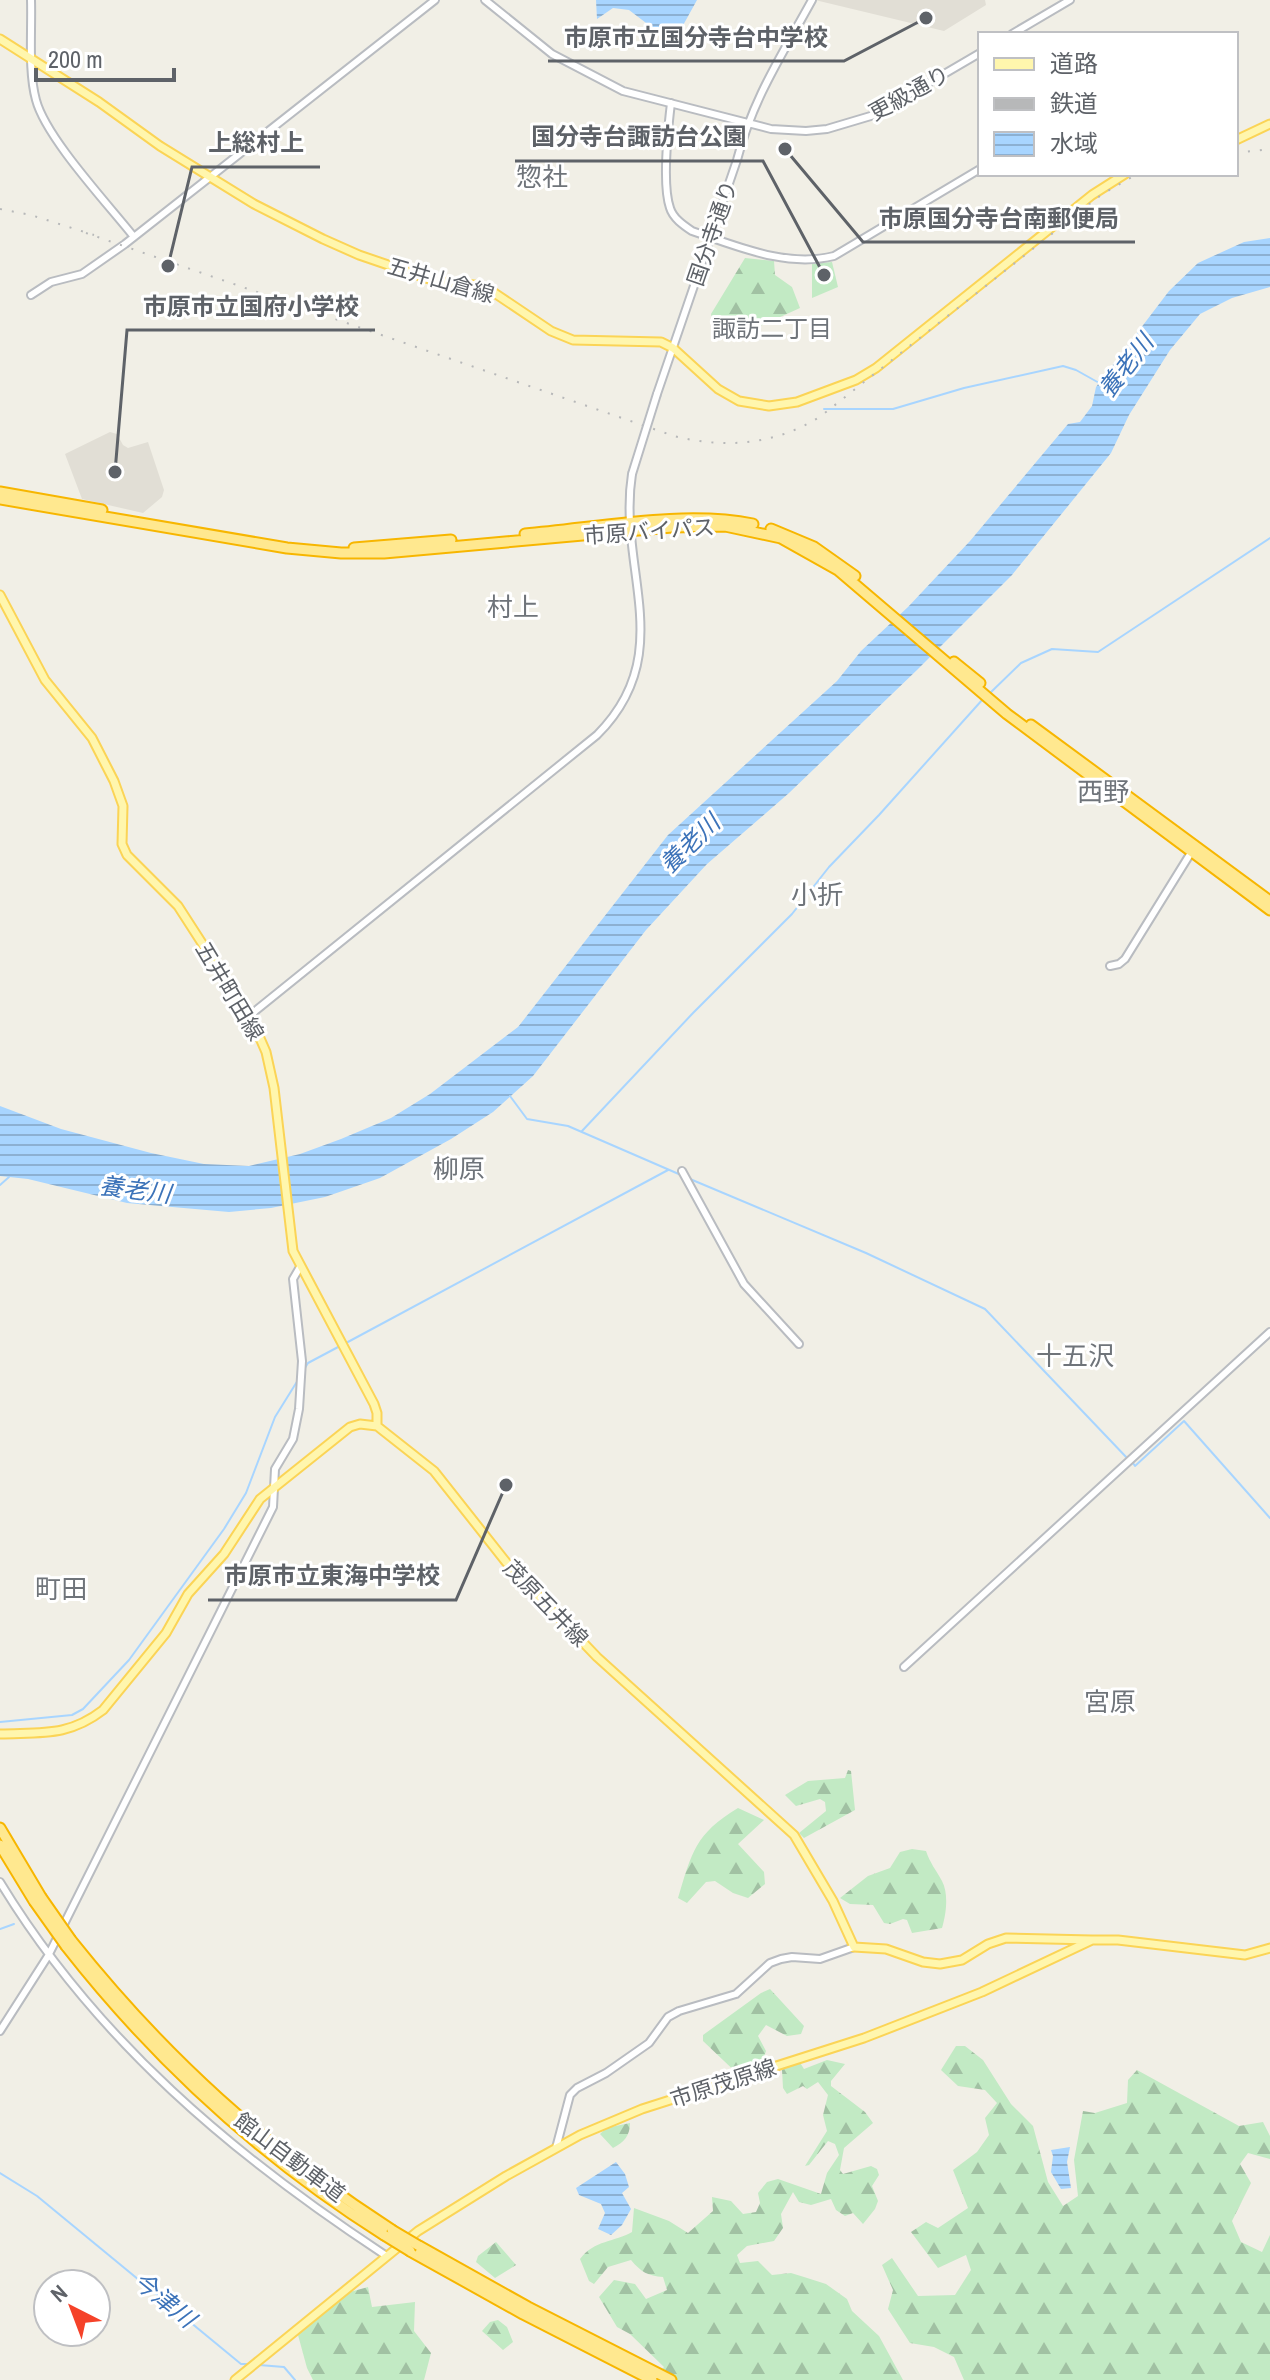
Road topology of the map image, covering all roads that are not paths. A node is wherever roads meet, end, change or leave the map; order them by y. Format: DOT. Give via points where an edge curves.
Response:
graph roads {
  1 [pos="31,0"];
  2 [pos="435,0"];
  3 [pos="485,0"];
  4 [pos="812,0"];
  5 [pos="1070,0"];
  6 [pos="1015,32"];
  7 [pos="0,39"];
  8 [pos="978,54"];
  9 [pos="33,58"];
  10 [pos="671,103"];
  11 [pos="746,123"];
  12 [pos="1270,124"];
  13 [pos="1238,139"];
  14 [pos="978,170"];
  15 [pos="1122,176"];
  16 [pos="211,177"];
  17 [pos="134,237"];
  18 [pos="710,237"];
  19 [pos="31,295"];
  20 [pos="673,348"];
  21 [pos="0,492"];
  22 [pos="0,499"];
  23 [pos="632,527"];
  24 [pos="0,595"];
  25 [pos="1194,849"];
  26 [pos="1270,901"];
  27 [pos="1270,910"];
  28 [pos="1110,966"];
  29 [pos="249,1016"];
  30 [pos="682,1171"];
  31 [pos="300,1267"];
  32 [pos="1270,1332"];
  33 [pos="799,1344"];
  34 [pos="377,1426"];
  35 [pos="274,1487"];
  36 [pos="904,1667"];
  37 [pos="0,1734"];
  38 [pos="0,1828"];
  39 [pos="0,1845"];
  40 [pos="0,1882"];
  41 [pos="37,1899"];
  42 [pos="1092,1940"];
  43 [pos="854,1947"];
  44 [pos="1270,1948"];
  45 [pos="48,1956"];
  46 [pos="0,2031"];
  47 [pos="556,2148"];
  48 [pos="414,2249"];
  49 [pos="385,2255"];
  50 [pos="235,2380"];
  51 [pos="652,2380"];
  52 [pos="671,2380"];
  1 -- 9 [label="street"];
  2 -- 16 [label="street"];
  3 -- 10 [label="street, 更級通り" via="579,70 623,91"];
  4 -- 11 [label="street, 国分寺通り"];
  5 -- 6 [label="street"];
  7 -- 9 [label="main road, 五井山倉線"];
  8 -- 11 [label="street, 更級通り" via="891,107 840,127 806,131"];
  9 -- 16 [label="main road, 五井山倉線"];
  9 -- 17 [label="street" via="36,99 46,124"];
  10 -- 11 [label="street, 更級通り"];
  10 -- 18 [label="street" via="666,140 670,209 682,225"];
  11 -- 18 [label="street, 国分寺通り"];
  12 -- 13 [label="main road"];
  14 -- 18 [label="street" via="834,256 793,259"];
  15 -- 20 [label="main road" via="876,368 844,385 787,404 748,404 718,389"];
  16 -- 17 [label="street"];
  16 -- 20 [label="main road, 五井山倉線" via="359,255 435,281 493,292 573,340 661,342"];
  17 -- 19 [label="street" via="88,271 51,282"];
  18 -- 20 [label="street, 国分寺通り"];
  20 -- 23 [label="street, 国分寺通り, bridge" via="632,474"];
  21 -- 23 [label="highway, 市原バイパス" via="329,547"];
  22 -- 23 [label="highway, 市原バイパス" via="332,553 384,553"];
  23 -- 25 [label="highway, 市原バイパス" via="709,518 761,526 814,547 843,565 949,662"];
  23 -- 29 [label="street, 国分寺通り" via="640,657 626,697 607,725"];
  24 -- 29 [label="main road, 五井町田線" via="45,680 92,738 114,781 123,806 122,844 127,855 178,906"];
  25 -- 26 [label="highway, 市原バイパス"];
  25 -- 27 [label="highway, 市原バイパス"];
  25 -- 28 [label="street" via="1125,959"];
  29 -- 31 [label="main road, 五井町田線" via="266,1052 274,1088 291,1242"];
  30 -- 33 [label="street" via="744,1284"];
  31 -- 34 [label="main road, 五井町田線" via="374,1404"];
  31 -- 35 [label="street" via="293,1279 302,1361 299,1409 293,1439 275,1469"];
  32 -- 36 [label="street"];
  34 -- 35 [label="main road" via="350,1427"];
  34 -- 43 [label="main road, 茂原五井線" via="434,1471 506,1562 597,1657 794,1835"];
  35 -- 37 [label="main road" via="108,1705 90,1720 58,1733"];
  35 -- 45 [label="street" via="273,1507"];
  38 -- 41 [label="highway, 館山自動車道"];
  39 -- 41 [label="highway, 館山自動車道"];
  40 -- 45 [label="street"];
  41 -- 48 [label="highway, 館山自動車道, bridge" via="68,1943 221,2103"];
  42 -- 43 [label="main road" via="1006,1938 962,1960 940,1964 886,1949"];
  42 -- 44 [label="main road, 市原茂原線" via="1245,1955"];
  42 -- 47 [label="main road, 市原茂原線" via="925,2015 642,2109"];
  43 -- 47 [label="street" via="820,1959 781,1959 736,1994 668,2017 649,2043 577,2088 567,2103"];
  45 -- 46 [label="street"];
  45 -- 49 [label="street" via="96,2015 223,2137 310,2206"];
  47 -- 49 [label="main road, 市原茂原線"];
  48 -- 51 [label="highway, 館山自動車道" via="497,2300"];
  48 -- 52 [label="highway, 館山自動車道"];
  49 -- 50 [label="main road, 市原茂原線"];
}
